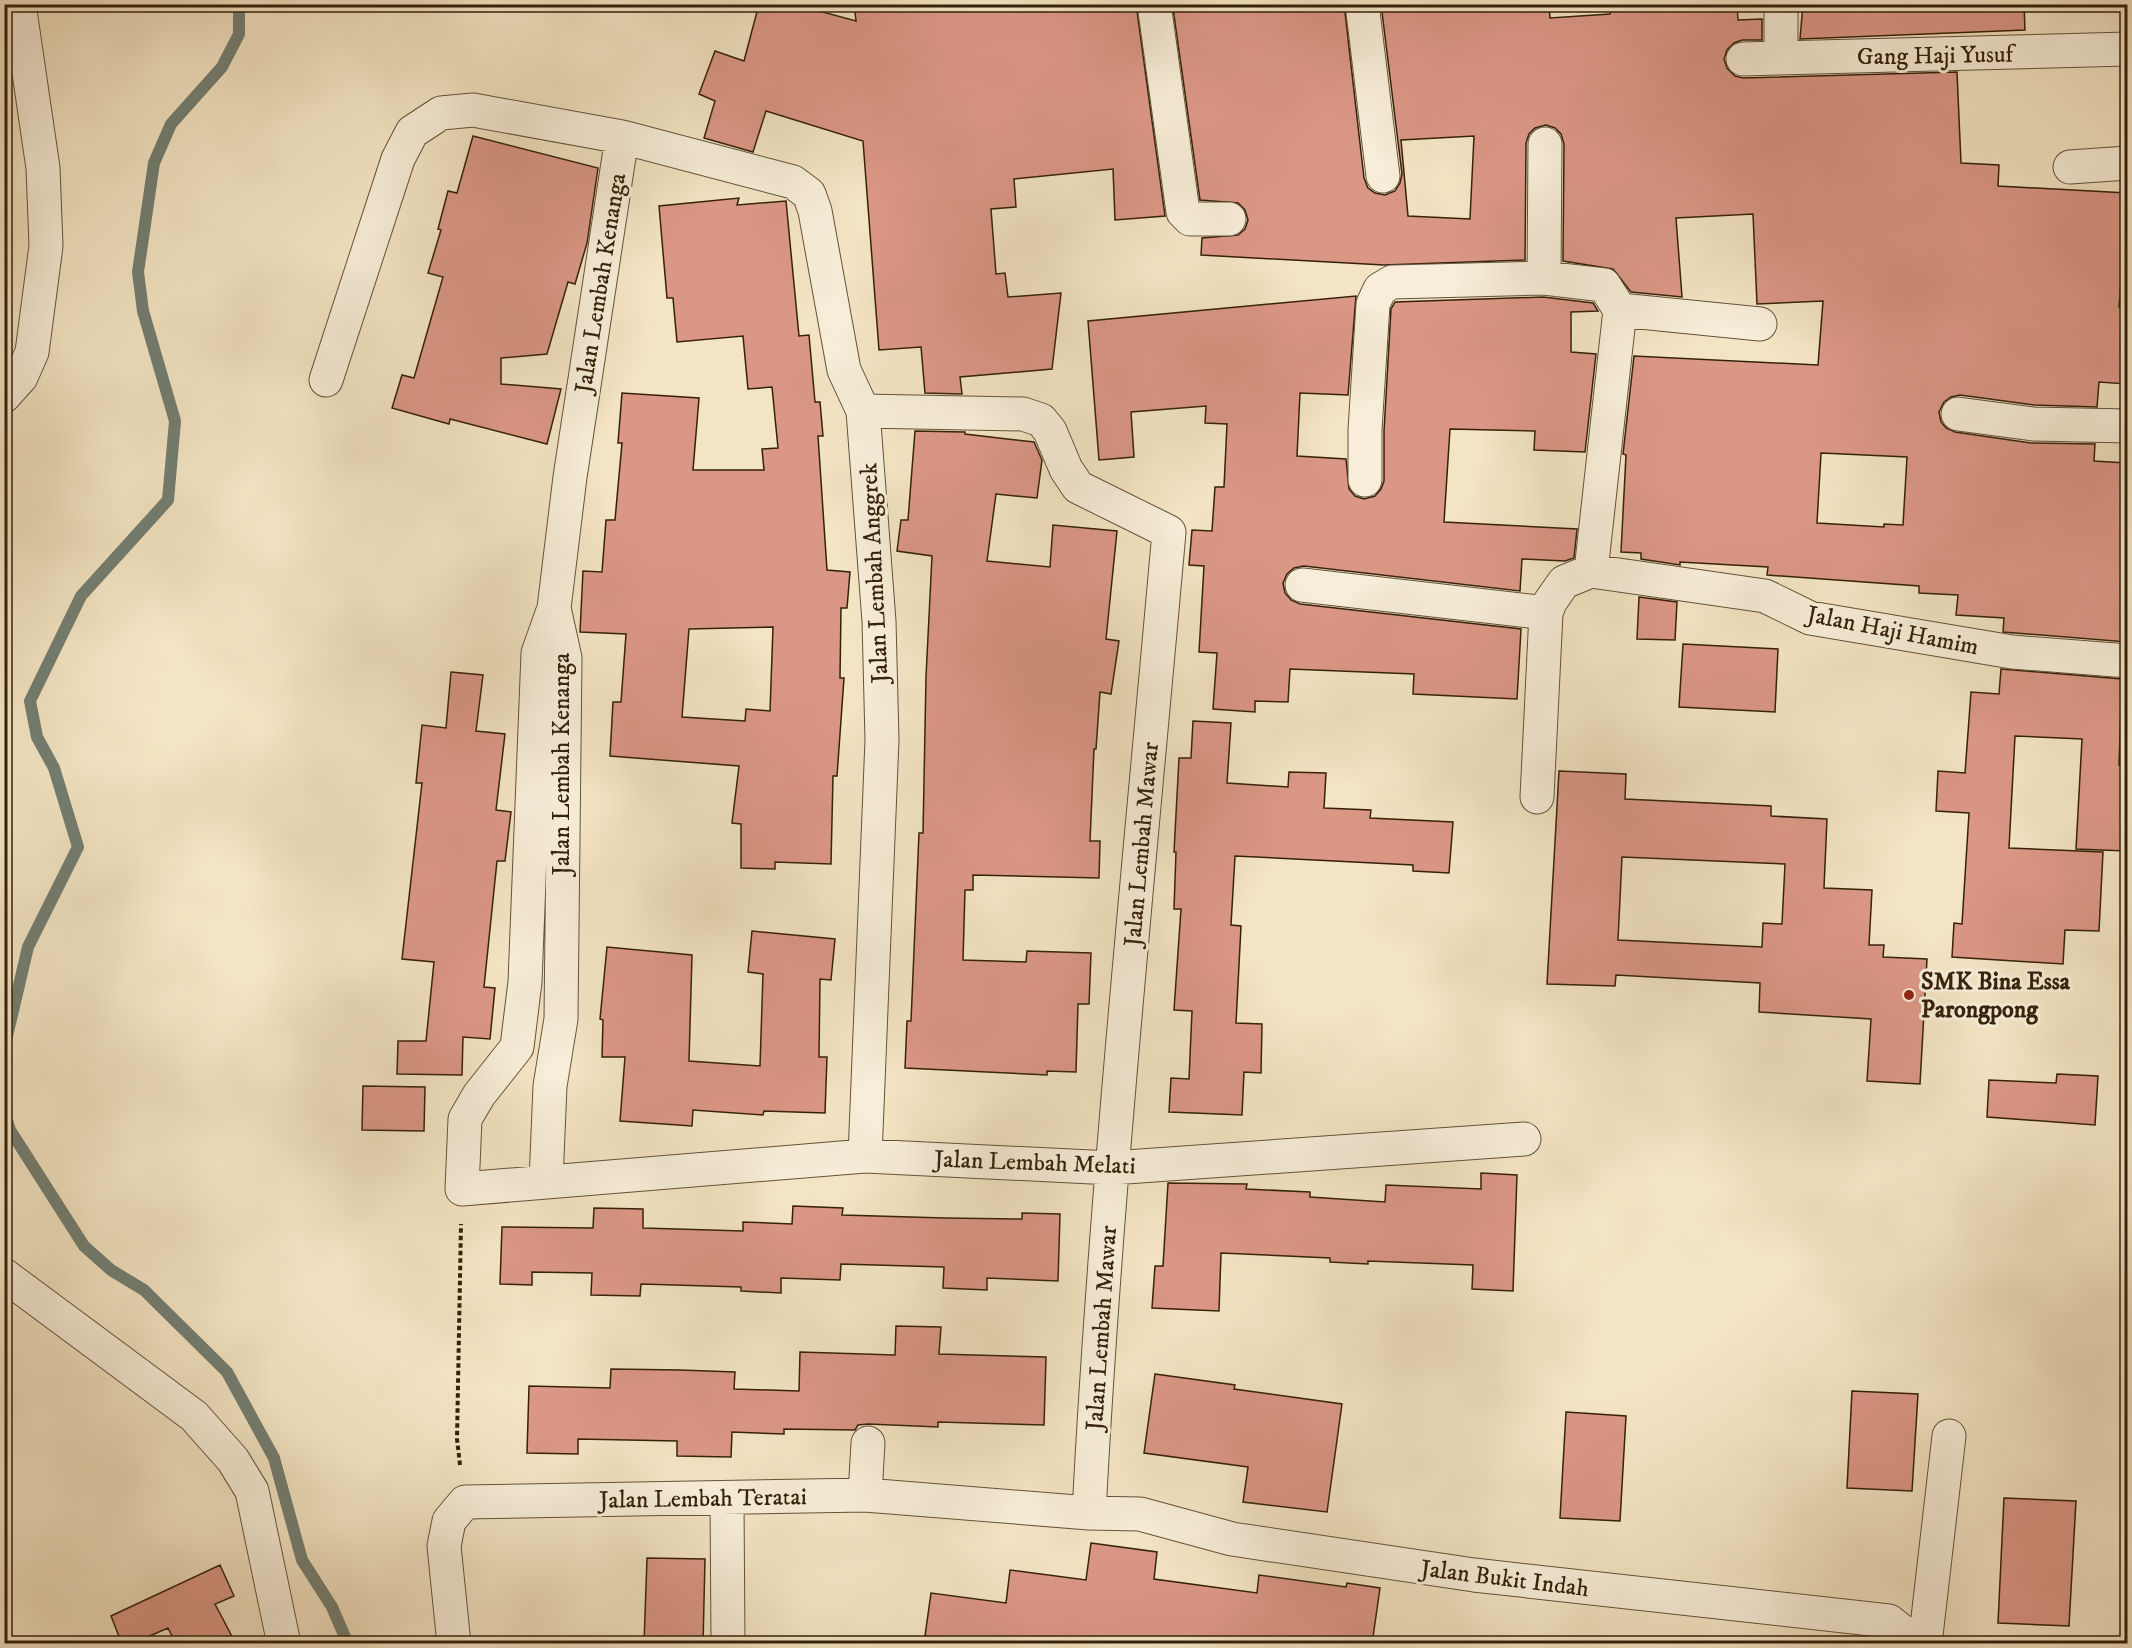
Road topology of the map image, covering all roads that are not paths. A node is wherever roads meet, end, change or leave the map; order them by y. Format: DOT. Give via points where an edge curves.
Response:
graph roads {
  1 [pos="20,4"];
  2 [pos="1154,4"];
  3 [pos="1362,4"];
  4 [pos="1781,4"];
  5 [pos="2127,49"];
  6 [pos="1782,58"];
  7 [pos="1743,59"];
  8 [pos="622,137"];
  9 [pos="1545,144"];
  10 [pos="2127,163"];
  11 [pos="2070,167"];
  12 [pos="1383,176"];
  13 [pos="1229,219"];
  14 [pos="1544,278"];
  15 [pos="1620,310"];
  16 [pos="1760,324"];
  17 [pos="326,381"];
  18 [pos="4,396"];
  19 [pos="863,411"];
  20 [pos="1958,414"];
  21 [pos="2127,426"];
  22 [pos="1365,480"];
  23 [pos="1591,571"];
  24 [pos="1302,585"];
  25 [pos="554,608"];
  26 [pos="1546,613"];
  27 [pos="2127,661"];
  28 [pos="1537,797"];
  29 [pos="1524,1139"];
  30 [pos="865,1156"];
  31 [pos="1112,1168"];
  32 [pos="546,1181"];
  33 [pos="4,1275"];
  34 [pos="1949,1436"];
  35 [pos="868,1443"];
  36 [pos="865,1495"];
  37 [pos="727,1499"];
  38 [pos="1089,1513"];
  39 [pos="1887,1632"];
  40 [pos="284,1644"];
  41 [pos="454,1644"];
  42 [pos="728,1644"];
  43 [pos="1918,1644"];
  44 [pos="1925,1644"];
  1 -- 18 [label="street" via="43,168 46,246 32,352 21,377"];
  2 -- 13 [label="street" via="1183,212 1190,219"];
  3 -- 12 [label="street"];
  4 -- 6 [label="street"];
  5 -- 6 [label="street, Gang Haji Yusuf"];
  6 -- 7 [label="street, Gang Haji Yusuf"];
  8 -- 17 [label="street, Jalan Lembah Anggrek" via="473,110 441,113 412,132 398,159"];
  8 -- 19 [label="street, Jalan Lembah Anggrek" via="793,182 808,194 815,211 844,370"];
  8 -- 25 [label="street, Jalan Lembah Kenanga"];
  9 -- 14 [label="street"];
  10 -- 11 [label="street"];
  14 -- 15 [label="street" via="1604,285"];
  14 -- 22 [label="street" via="1392,282 1380,289 1373,304"];
  15 -- 16 [label="street"];
  15 -- 23 [label="street"];
  19 -- 30 [label="street, Jalan Lembah Anggrek" via="879,621 882,740"];
  19 -- 31 [label="street, Jalan Lembah Mawar" via="1023,414 1041,420 1078,486 1169,532"];
  20 -- 21 [label="street" via="2033,424"];
  23 -- 26 [label="street" via="1564,582"];
  23 -- 27 [label="street, Jalan Haji Hamim" via="1765,596 1810,618 2000,650"];
  24 -- 26 [label="street"];
  25 -- 32 [label="street, Jalan Lembah Kenanga" via="564,658 561,1019 550,1086"];
  25 -- 32 [label="street, Jalan Lembah Melati" via="538,653 525,982 517,1047 465,1119 462,1189"];
  26 -- 28 [label="street"];
  29 -- 31 [label="street, Jalan Lembah Melati"];
  30 -- 31 [label="street, Jalan Lembah Melati"];
  30 -- 32 [label="street, Jalan Lembah Melati"];
  31 -- 38 [label="street, Jalan Lembah Mawar"];
  33 -- 40 [label="street" via="194,1416 233,1460 252,1491"];
  34 -- 44 [label="street"];
  35 -- 36 [label="street"];
  36 -- 37 [label="street, Jalan Lembah Teratai"];
  36 -- 38 [label="street, Jalan Lembah Teratai"];
  37 -- 41 [label="street, Jalan Lembah Teratai" via="465,1502 449,1521 444,1546"];
  37 -- 42 [label="street"];
  38 -- 39 [label="street, Jalan Bukit Indah" via="1140,1514 1232,1539"];
  39 -- 43 [label="street, Jalan Bukit Indah"];
}
